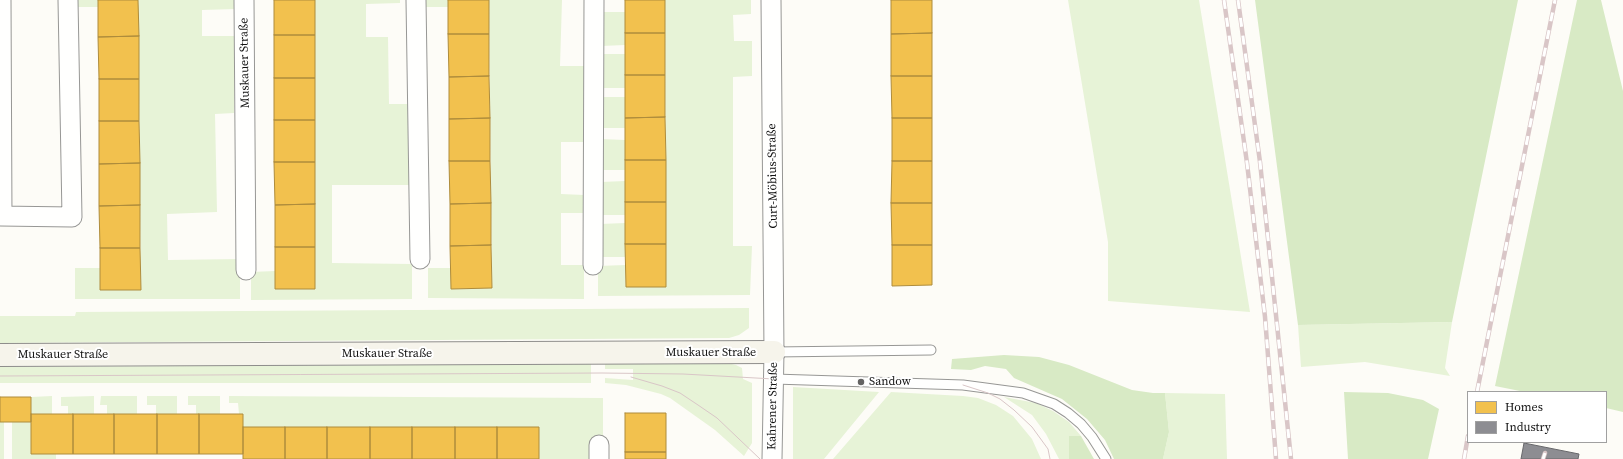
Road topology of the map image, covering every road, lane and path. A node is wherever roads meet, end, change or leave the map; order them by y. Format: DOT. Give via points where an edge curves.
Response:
graph roads {
  1 [pos="1,0"];
  2 [pos="68,0"];
  3 [pos="244,0"];
  4 [pos="416,0"];
  5 [pos="594,0"];
  6 [pos="771,0"];
  7 [pos="1,216"];
  8 [pos="420,259"];
  9 [pos="592,265"];
  10 [pos="246,270"];
  11 [pos="931,350"];
  12 [pos="774,352"];
  13 [pos="0,355"];
  14 [pos="774,379"];
  15 [pos="772,459"];
  16 [pos="1106,459"];
  1 -- 7 [label="street"];
  2 -- 7 [label="street" via="72,217"];
  3 -- 10 [label="street, Muskauer Straße"];
  4 -- 8 [label="street"];
  5 -- 9 [label="street"];
  6 -- 12 [label="street, Curt-Möbius-Straße"];
  11 -- 12 [label="lane"];
  12 -- 13 [label="street, Muskauer Straße"];
  12 -- 14 [label="street, Kahrener Straße"];
  14 -- 15 [label="street, Kahrener Straße"];
  14 -- 16 [label="lane" via="963,385 1023,393 1048,401 1068,413 1092,437"];
}
